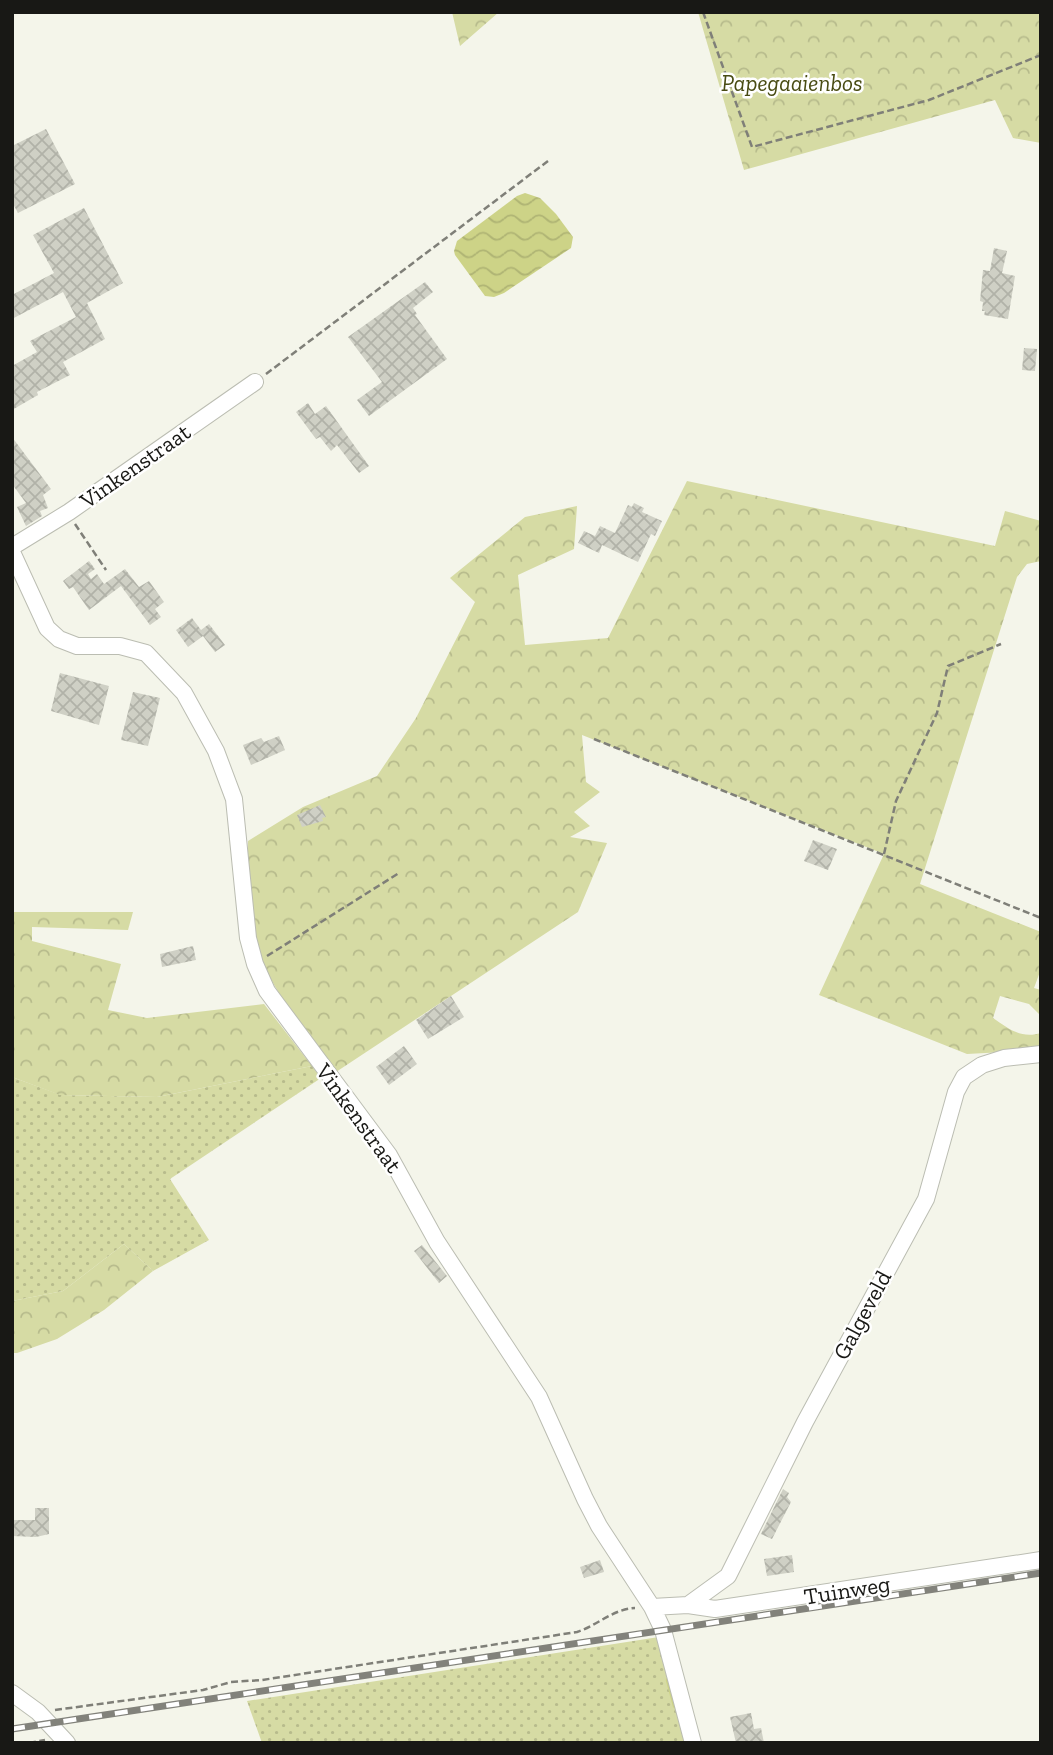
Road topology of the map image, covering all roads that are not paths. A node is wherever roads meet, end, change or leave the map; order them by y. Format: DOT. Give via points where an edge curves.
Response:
graph roads {
  1 [pos="255,382"];
  2 [pos="12,547"];
  3 [pos="12,552"];
  4 [pos="1041,1054"];
  5 [pos="1041,1560"];
  6 [pos="688,1605"];
  7 [pos="652,1607"];
  8 [pos="12,1693"];
  9 [pos="67,1743"];
  10 [pos="692,1743"];
  1 -- 2 [label="street, Vinkenstraat"];
  3 -- 7 [label="street, Vinkenstraat" via="47,628 59,639 77,646 120,646 146,653 184,693 216,751 234,799 244,910 255,964 267,991 401,1174 437,1242 539,1397 589,1508"];
  4 -- 6 [label="street, Galgeveld" via="991,1061 964,1077 926,1199 728,1576"];
  5 -- 6 [label="street, Tuinweg" via="778,1601 715,1609"];
  6 -- 7 [label="street, Tuinweg"];
  7 -- 10 [label="street, Vinkenstraat" via="663,1630"];
  8 -- 9 [label="street"];
}
